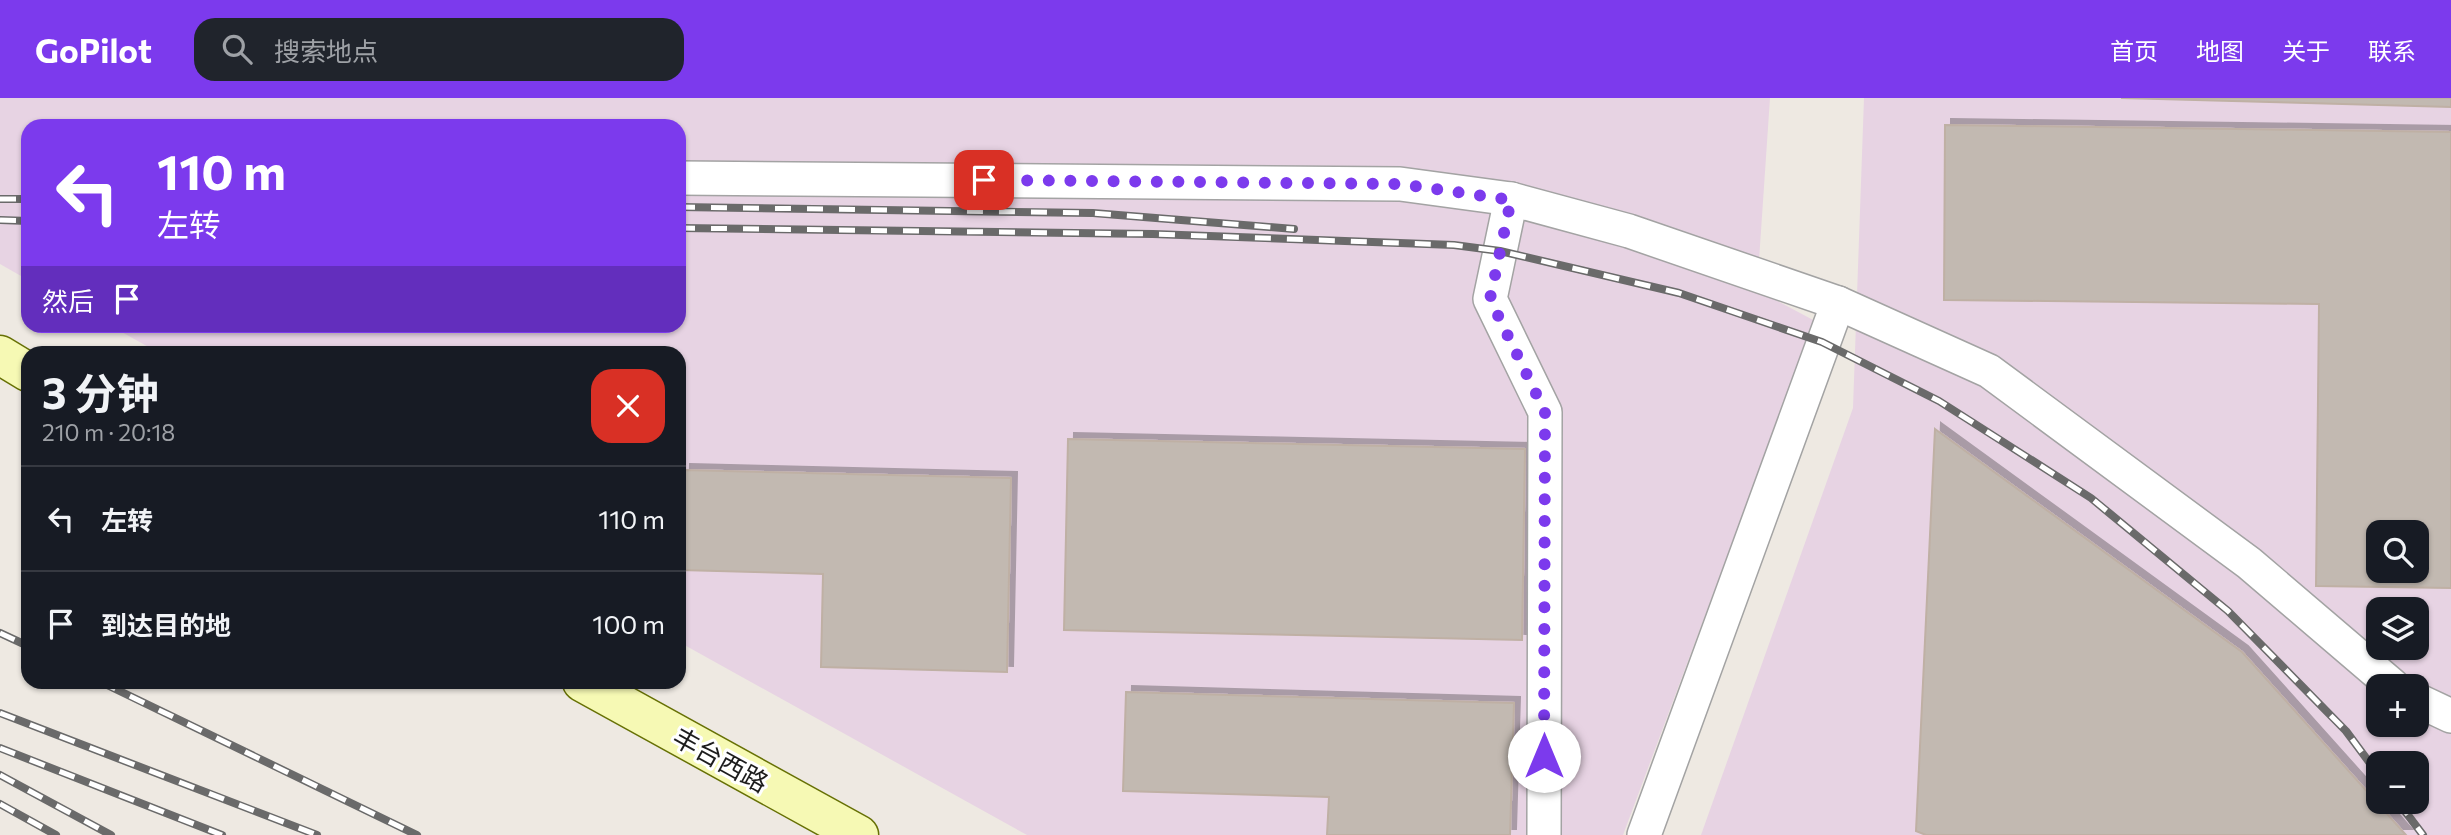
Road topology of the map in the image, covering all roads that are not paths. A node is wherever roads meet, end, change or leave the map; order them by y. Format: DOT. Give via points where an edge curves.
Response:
graph roads {
  1 [pos="686,178"];
  2 [pos="1511,200"];
  3 [pos="1838,303"];
  4 [pos="0,355"];
  5 [pos="21,368"];
  6 [pos="2379,674"];
  7 [pos="595,689"];
  8 [pos="2429,706"];
  9 [pos="2451,716"];
  10 [pos="859,835"];
  11 [pos="1544,835"];
  12 [pos="1644,835"];
  1 -- 2 [label="street" via="1401,184"];
  2 -- 3 [label="street" via="1629,230"];
  2 -- 11 [label="street" via="1490,299 1545,412"];
  3 -- 6 [label="street" via="1989,371 2249,563"];
  3 -- 12 [label="street"];
  4 -- 5 [label="main road"];
  7 -- 10 [label="main road, 丰台西路"];
  8 -- 9 [label="street"];
}
